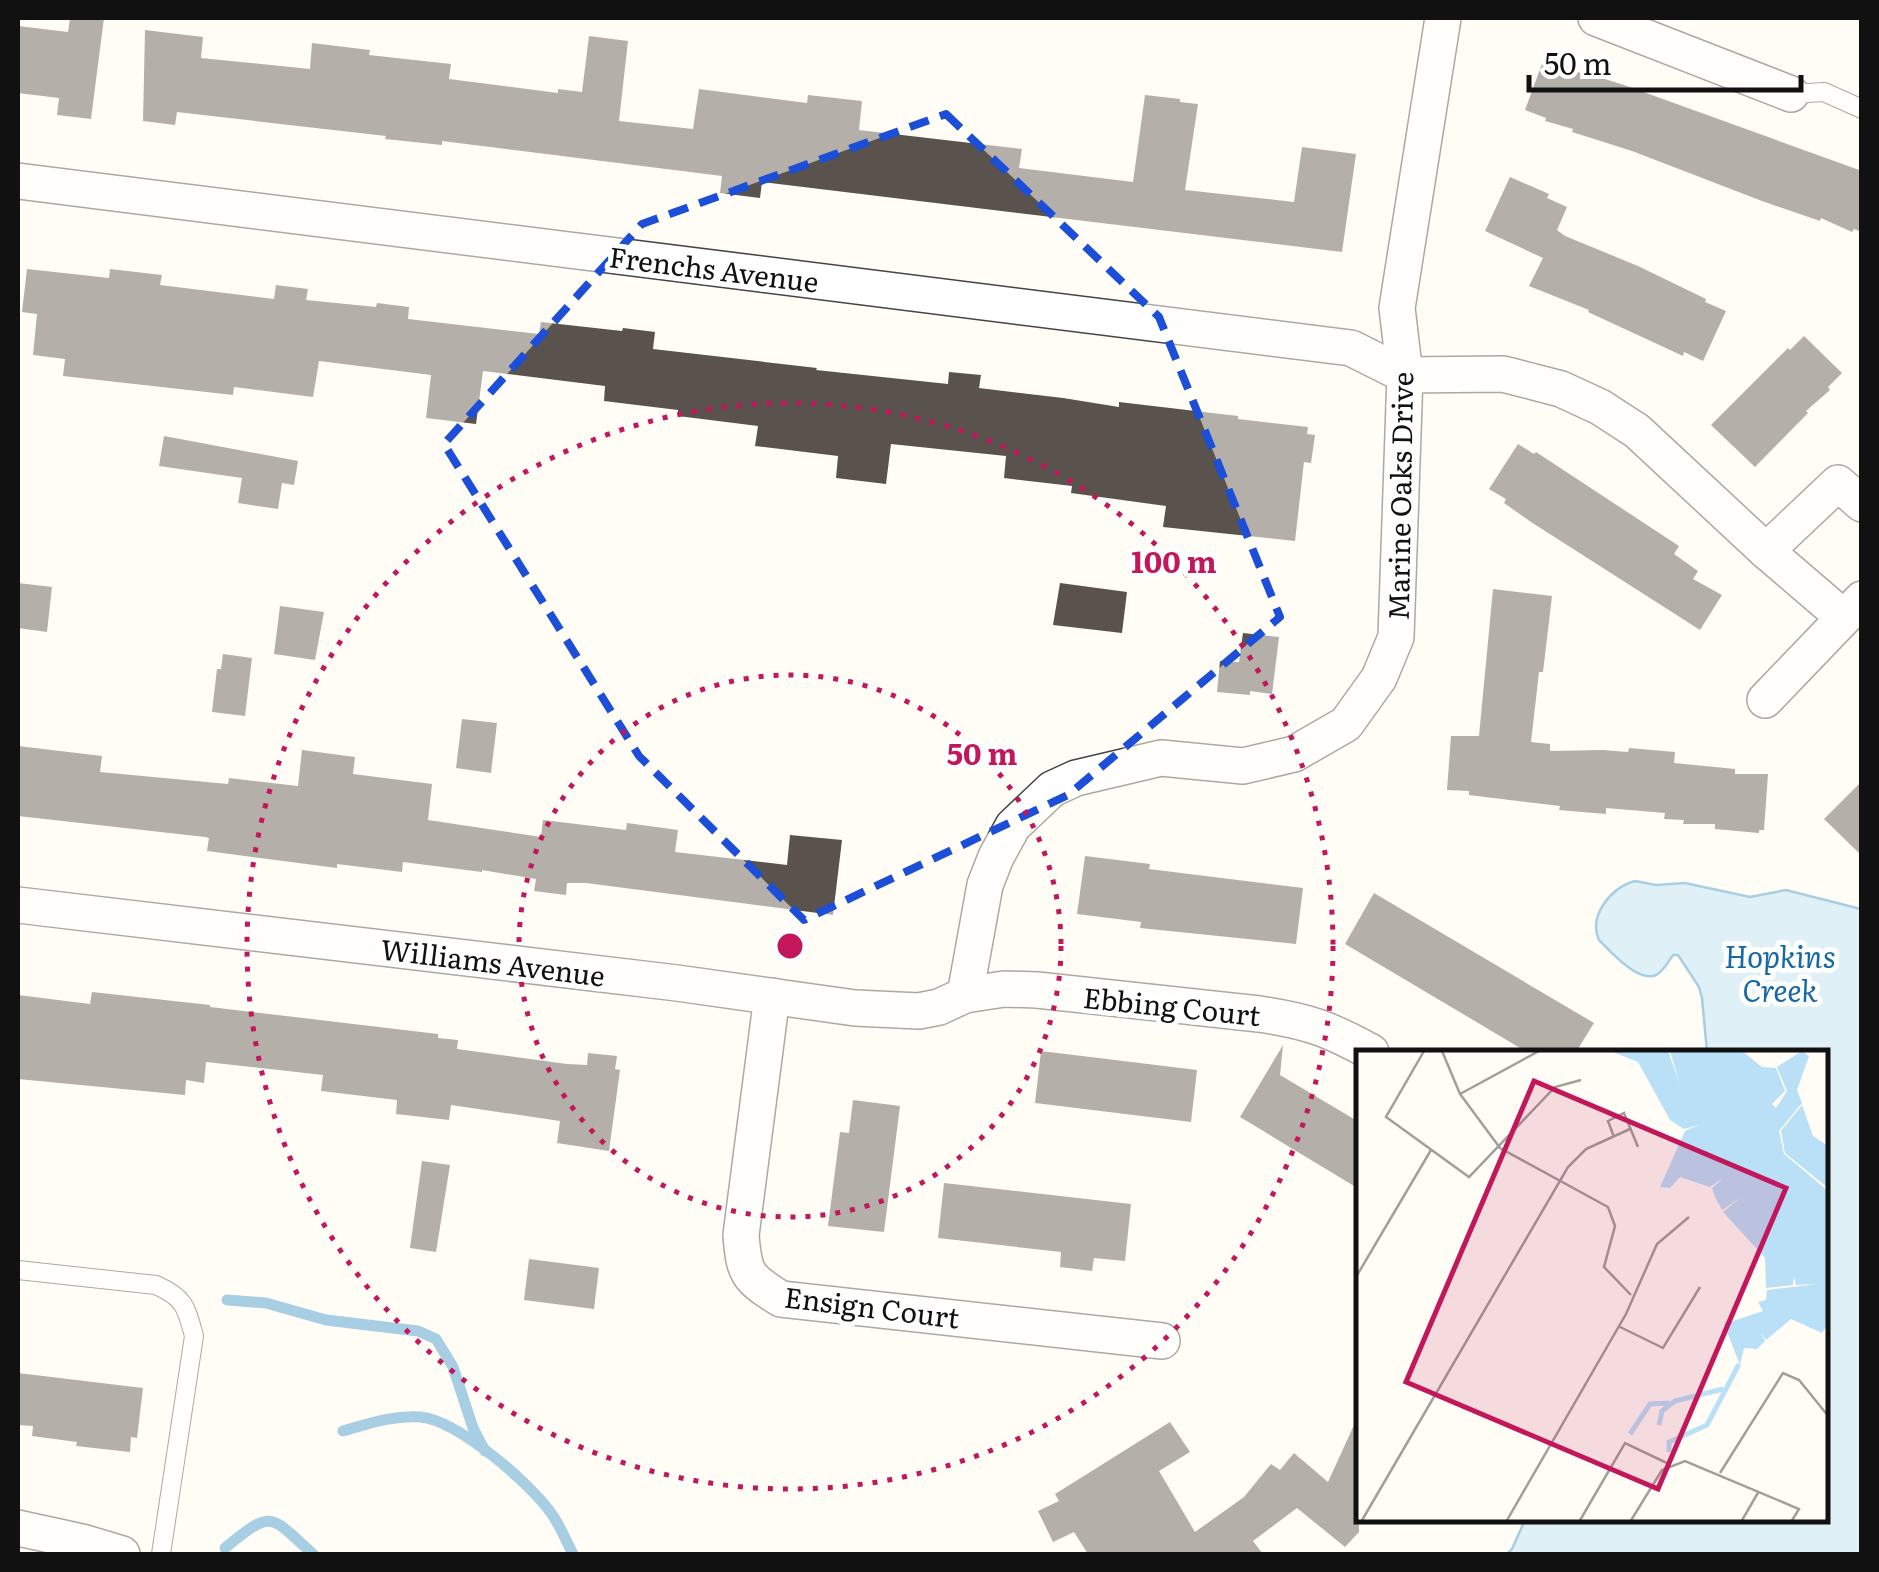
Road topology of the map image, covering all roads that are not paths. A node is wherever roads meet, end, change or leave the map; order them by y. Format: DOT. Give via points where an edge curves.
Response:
graph roads {
  1 [pos="1443,18"];
  2 [pos="1596,18"];
  3 [pos="1791,94"];
  4 [pos="1862,109"];
  5 [pos="18,181"];
  6 [pos="1405,375"];
  7 [pos="1862,504"];
  8 [pos="1766,551"];
  9 [pos="1852,608"];
  10 [pos="1765,700"];
  11 [pos="18,905"];
  12 [pos="965,995"];
  13 [pos="772,996"];
  14 [pos="1367,1050"];
  15 [pos="18,1270"];
  16 [pos="1162,1341"];
  17 [pos="18,1528"];
  18 [pos="122,1554"];
  19 [pos="161,1554"];
  1 -- 6 [label="street, Marine Oaks Drive" via="1397,308"];
  2 -- 3 [label="street"];
  3 -- 4 [label="lane" via="1824,92"];
  5 -- 6 [label="street, Frenchs Avenue" via="1351,348"];
  6 -- 8 [label="street" via="1503,374 1587,401 1637,431"];
  6 -- 12 [label="street, Marine Oaks Drive" via="1396,636 1379,678 1346,724 1294,754 1243,766 1160,758 1052,789 1013,826 996,857"];
  7 -- 8 [label="street" via="1838,484"];
  8 -- 9 [label="street"];
  9 -- 10 [label="street"];
  11 -- 13 [label="street, Williams Avenue"];
  12 -- 13 [label="street, Williams Avenue" via="919,1011"];
  12 -- 14 [label="street, Ebbing Court" via="1037,990 1295,1019"];
  13 -- 16 [label="street, Ensign Court" via="741,1235 743,1265 757,1284 781,1299"];
  15 -- 19 [label="lane" via="156,1285 186,1305 194,1336"];
  17 -- 18 [label="street"];
}
